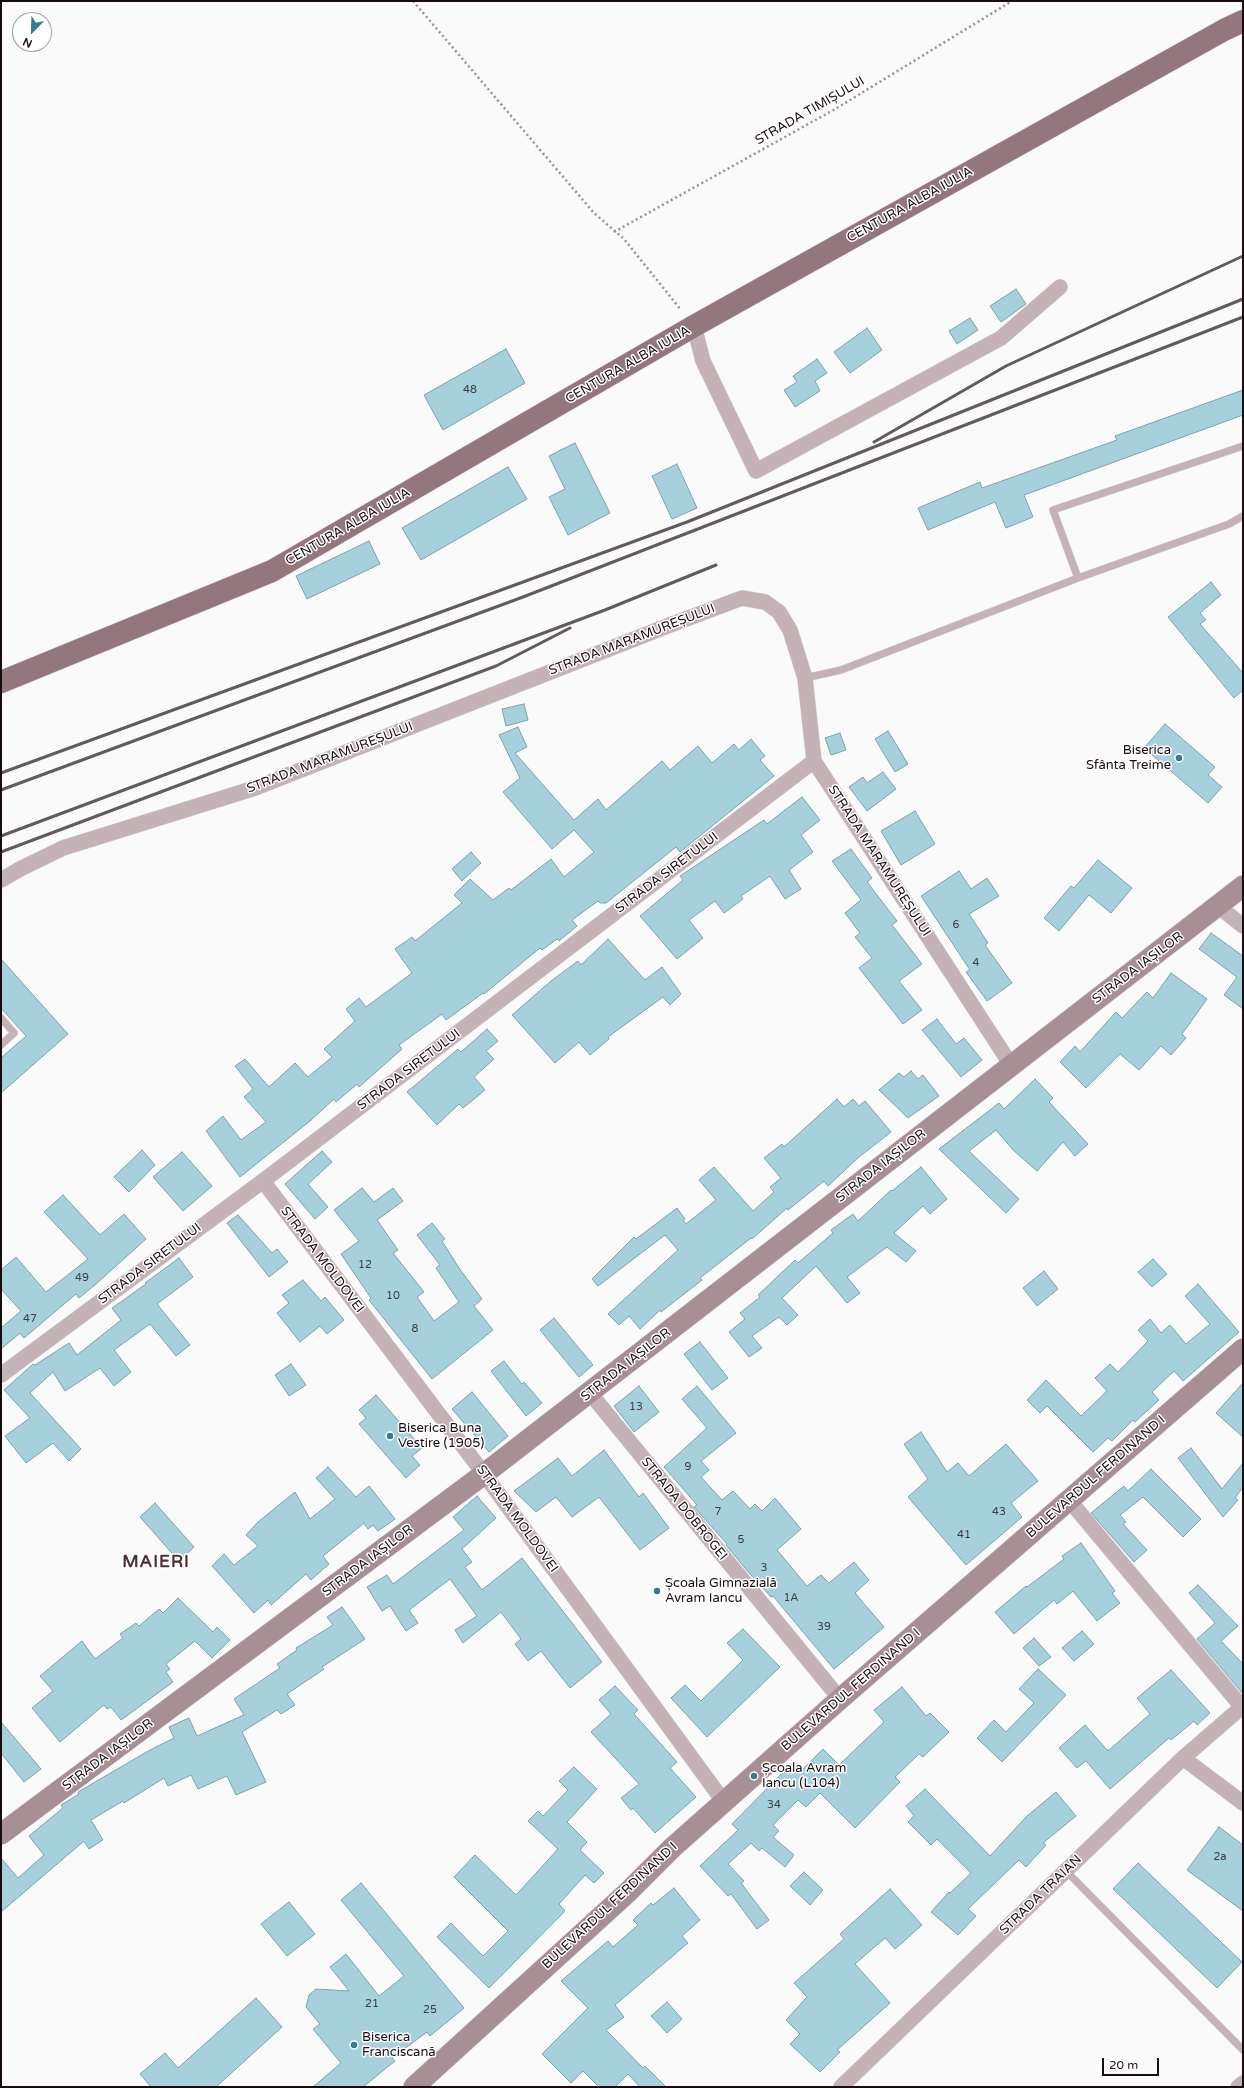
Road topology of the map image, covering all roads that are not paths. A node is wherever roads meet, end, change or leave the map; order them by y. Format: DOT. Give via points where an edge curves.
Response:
graph roads {
  1 [pos="1243,21"];
  2 [pos="1060,287"];
  3 [pos="694,326"];
  4 [pos="1243,446"];
  5 [pos="1243,516"];
  6 [pos="1078,578"];
  7 [pos="805,678"];
  8 [pos="1,682"];
  9 [pos="814,761"];
  10 [pos="1,880"];
  11 [pos="1243,886"];
  12 [pos="1218,906"];
  13 [pos="1243,926"];
  14 [pos="1,1018"];
  15 [pos="1,1045"];
  16 [pos="1011,1065"];
  17 [pos="263,1181"];
  18 [pos="1243,1349"];
  19 [pos="1,1375"];
  20 [pos="590,1393"];
  21 [pos="484,1474"];
  22 [pos="1069,1500"];
  23 [pos="840,1699"];
  24 [pos="1242,1706"];
  25 [pos="1183,1758"];
  26 [pos="724,1802"];
  27 [pos="1243,1803"];
  28 [pos="1,1834"];
  29 [pos="1066,1871"];
  30 [pos="1243,2050"];
  31 [pos="1243,2083"];
  32 [pos="414,2087"];
  33 [pos="842,2087"];
  34 [pos="1238,2087"];
  1 -- 3 [label="main road, CENTURA ALBA IULIA"];
  2 -- 3 [label="street" via="1001,338 756,472 703,361"];
  3 -- 8 [label="main road, CENTURA ALBA IULIA" via="272,571"];
  4 -- 6 [label="lane" via="1053,510"];
  5 -- 6 [label="lane" via="1229,524"];
  6 -- 7 [label="lane" via="842,670"];
  7 -- 9 [label="street, STRADA MARAMUREȘULUI"];
  7 -- 10 [label="street, STRADA MARAMUREȘULUI" via="790,630 779,612 765,602 742,598 255,788 63,848"];
  9 -- 16 [label="street, STRADA MARAMUREȘULUI"];
  9 -- 17 [label="street, STRADA SIRETULUI"];
  11 -- 12 [label="street, STRADA IAȘILOR"];
  12 -- 13 [label="street"];
  12 -- 16 [label="street, STRADA IAȘILOR"];
  14 -- 15 [label="lane" via="14,1033"];
  16 -- 20 [label="street, STRADA IAȘILOR"];
  17 -- 19 [label="street, STRADA SIRETULUI"];
  17 -- 21 [label="street, STRADA MOLDOVEI"];
  18 -- 22 [label="street, BULEVARDUL FERDINAND I"];
  20 -- 21 [label="street, STRADA IAȘILOR"];
  20 -- 23 [label="street, STRADA DOBROGEI"];
  21 -- 26 [label="street, STRADA MOLDOVEI"];
  21 -- 28 [label="street, STRADA IAȘILOR"];
  22 -- 23 [label="street, BULEVARDUL FERDINAND I"];
  22 -- 24 [label="street"];
  23 -- 26 [label="street, BULEVARDUL FERDINAND I"];
  24 -- 25 [label="street, STRADA TRAIAN"];
  25 -- 27 [label="street"];
  25 -- 29 [label="street, STRADA TRAIAN"];
  26 -- 32 [label="street, BULEVARDUL FERDINAND I"];
  29 -- 30 [label="lane"];
  29 -- 33 [label="street, STRADA TRAIAN"];
  31 -- 34 [label="street"];
}
